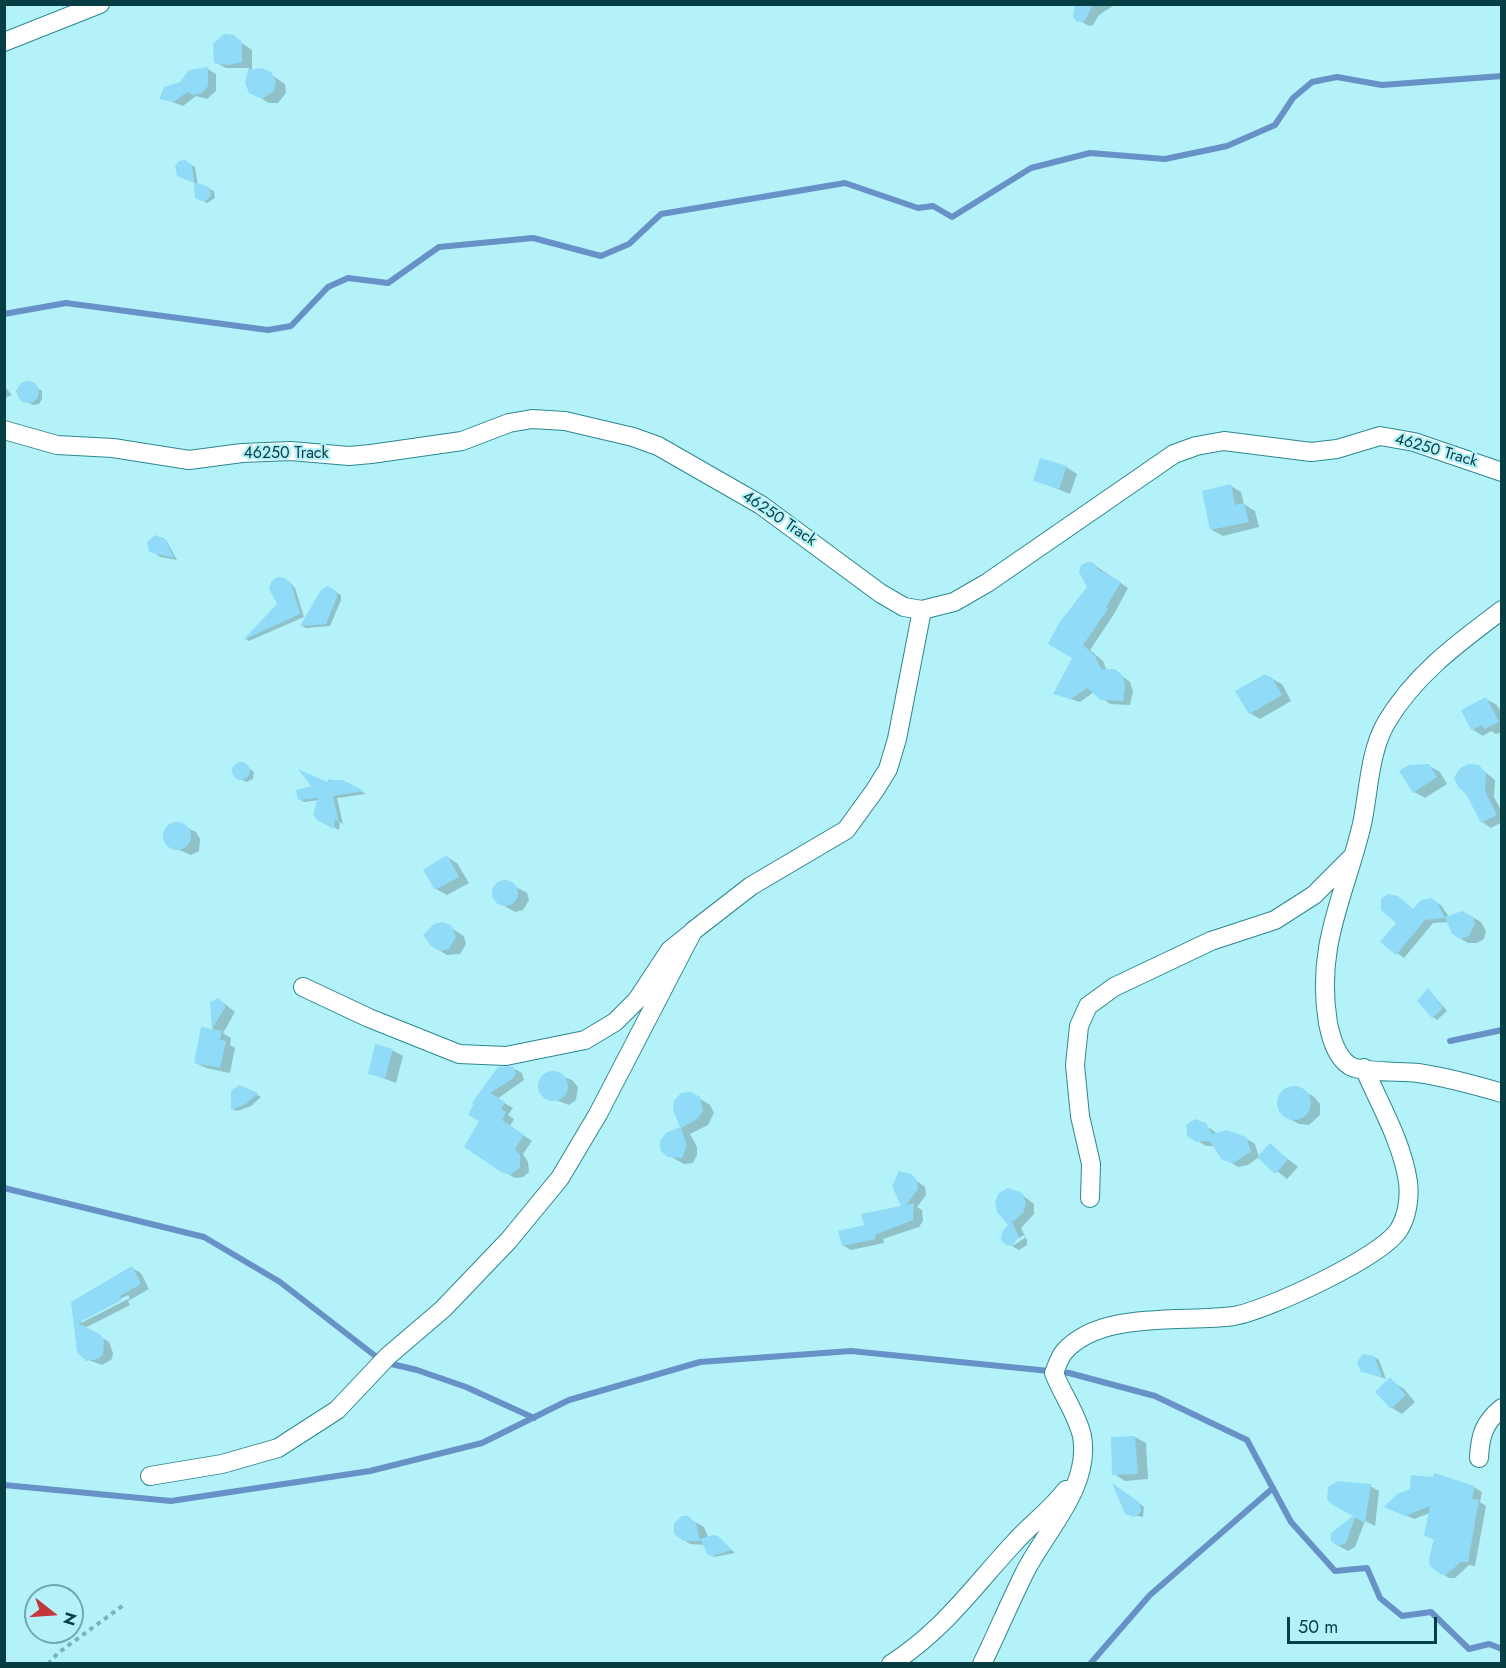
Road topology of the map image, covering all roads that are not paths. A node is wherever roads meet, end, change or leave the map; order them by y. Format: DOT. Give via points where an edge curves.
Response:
graph roads {
  1 [pos="100,4"];
  2 [pos="4,42"];
  3 [pos="4,430"];
  4 [pos="1502,472"];
  5 [pos="1502,609"];
  6 [pos="922,610"];
  7 [pos="1353,857"];
  8 [pos="693,931"];
  9 [pos="303,987"];
  10 [pos="1364,1068"];
  11 [pos="1502,1093"];
  12 [pos="1090,1198"];
  13 [pos="1502,1408"];
  14 [pos="1479,1458"];
  15 [pos="1078,1474"];
  16 [pos="150,1476"];
  17 [pos="891,1664"];
  18 [pos="982,1664"];
  1 -- 2 [label="street"];
  3 -- 6 [label="street, 46250 Track" via="57,444 189,459 291,451 371,454 462,441 509,423 532,419 564,421 658,446 761,505 880,593 903,607"];
  4 -- 6 [label="street, 46250 Track" via="1414,442 1380,436 1311,452 1224,441 1196,446 1174,454 987,583 954,602"];
  5 -- 7 [label="street" via="1446,653 1397,706 1377,745"];
  6 -- 8 [label="street" via="897,739 888,769 875,790 846,830 751,886"];
  7 -- 10 [label="street" via="1331,930 1323,976 1334,1045 1351,1066"];
  7 -- 12 [label="street" via="1314,895 1275,920 1211,941 1114,987 1088,1006 1078,1026 1076,1065 1080,1116 1091,1164"];
  8 -- 9 [label="street" via="670,950 637,1000 615,1022 585,1040 506,1056 459,1054"];
  8 -- 16 [label="street" via="598,1114 560,1178 509,1240 443,1309 388,1356 338,1410 278,1448 222,1464"];
  10 -- 11 [label="street" via="1419,1074"];
  10 -- 15 [label="street" via="1389,1122 1408,1184 1407,1208 1398,1230 1382,1246 1270,1306 1235,1316 1148,1321 1106,1328 1076,1341 1062,1354 1054,1373 1082,1437"];
  13 -- 14 [label="street" via="1481,1434"];
  15 -- 17 [label="street" via="1052,1508 1016,1541 940,1628"];
  15 -- 18 [label="street" via="1061,1516 1025,1572"];
}
